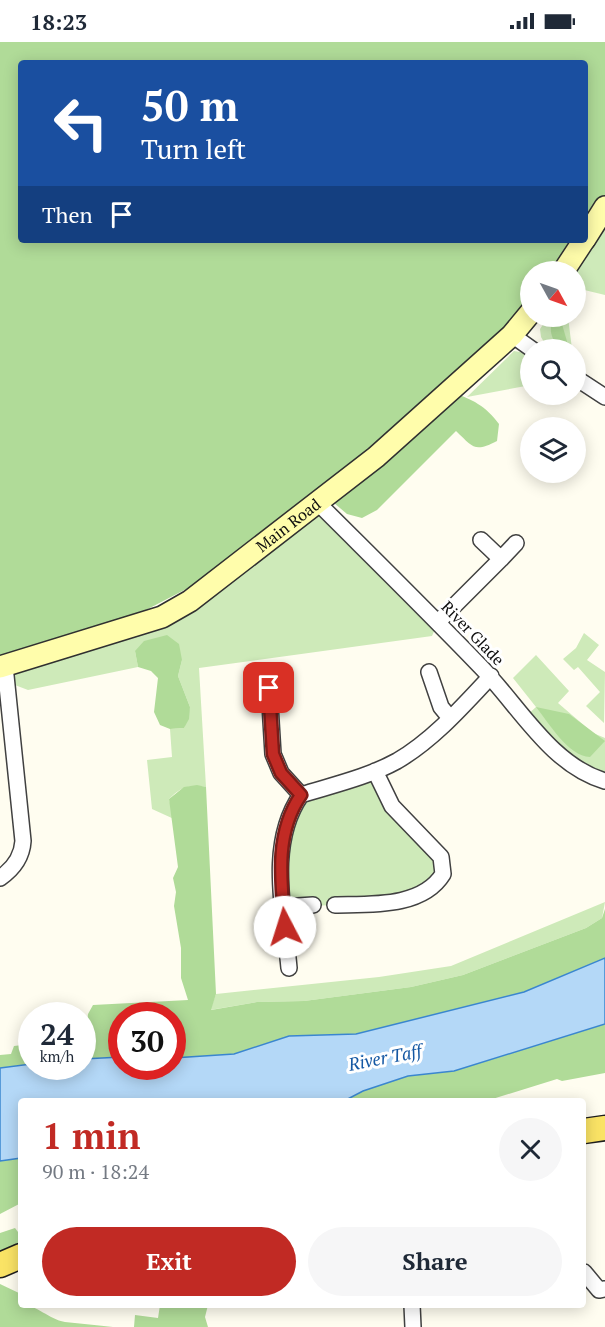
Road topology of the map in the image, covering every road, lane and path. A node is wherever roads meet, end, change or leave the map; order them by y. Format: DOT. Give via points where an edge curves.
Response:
graph roads {
  1 [pos="605,207"];
  2 [pos="588,235"];
  3 [pos="583,243"];
  4 [pos="571,261"];
  5 [pos="520,325"];
  6 [pos="512,335"];
  7 [pos="520,341"];
  8 [pos="586,385"];
  9 [pos="605,397"];
  10 [pos="318,504"];
  11 [pos="482,540"];
  12 [pos="516,543"];
  13 [pos="501,559"];
  14 [pos="438,622"];
  15 [pos="3,667"];
  16 [pos="429,672"];
  17 [pos="490,676"];
  18 [pos="269,688"];
  19 [pos="450,718"];
  20 [pos="375,771"];
  21 [pos="605,781"];
  22 [pos="301,795"];
  23 [pos="0,878"];
  24 [pos="335,904"];
  25 [pos="313,905"];
  26 [pos="283,907"];
  27 [pos="289,968"];
  28 [pos="605,1128"];
  29 [pos="586,1131"];
  30 [pos="18,1257"];
  31 [pos="0,1265"];
  32 [pos="586,1274"];
  33 [pos="605,1289"];
  34 [pos="412,1308"];
  35 [pos="413,1327"];
  1 -- 2 [label="street"];
  3 -- 4 [label="street"];
  5 -- 6 [label="street, Main Road"];
  6 -- 7 [label="street"];
  6 -- 10 [label="street, Main Road" via="437,405"];
  8 -- 9 [label="street"];
  10 -- 14 [label="street, River Glade"];
  10 -- 15 [label="street, Main Road" via="190,601 162,617"];
  11 -- 13 [label="street"];
  12 -- 13 [label="street"];
  13 -- 14 [label="street"];
  14 -- 17 [label="street, River Glade"];
  15 -- 23 [label="street" via="23,841 14,866"];
  16 -- 19 [label="street" via="441,707"];
  17 -- 19 [label="street"];
  17 -- 21 [label="street, River Glade" via="564,759"];
  18 -- 22 [label="street" via="273,754 281,773"];
  19 -- 20 [label="street" via="399,760"];
  20 -- 22 [label="street"];
  20 -- 24 [label="street" via="392,806 441,857 443,874 428,890 413,896 382,903"];
  22 -- 26 [label="street" via="293,805 280,850"];
  25 -- 26 [label="street"];
  26 -- 27 [label="street"];
  28 -- 29 [label="main road"];
  30 -- 31 [label="main road"];
  32 -- 33 [label="street" via="599,1290"];
  34 -- 35 [label="street"];
}
